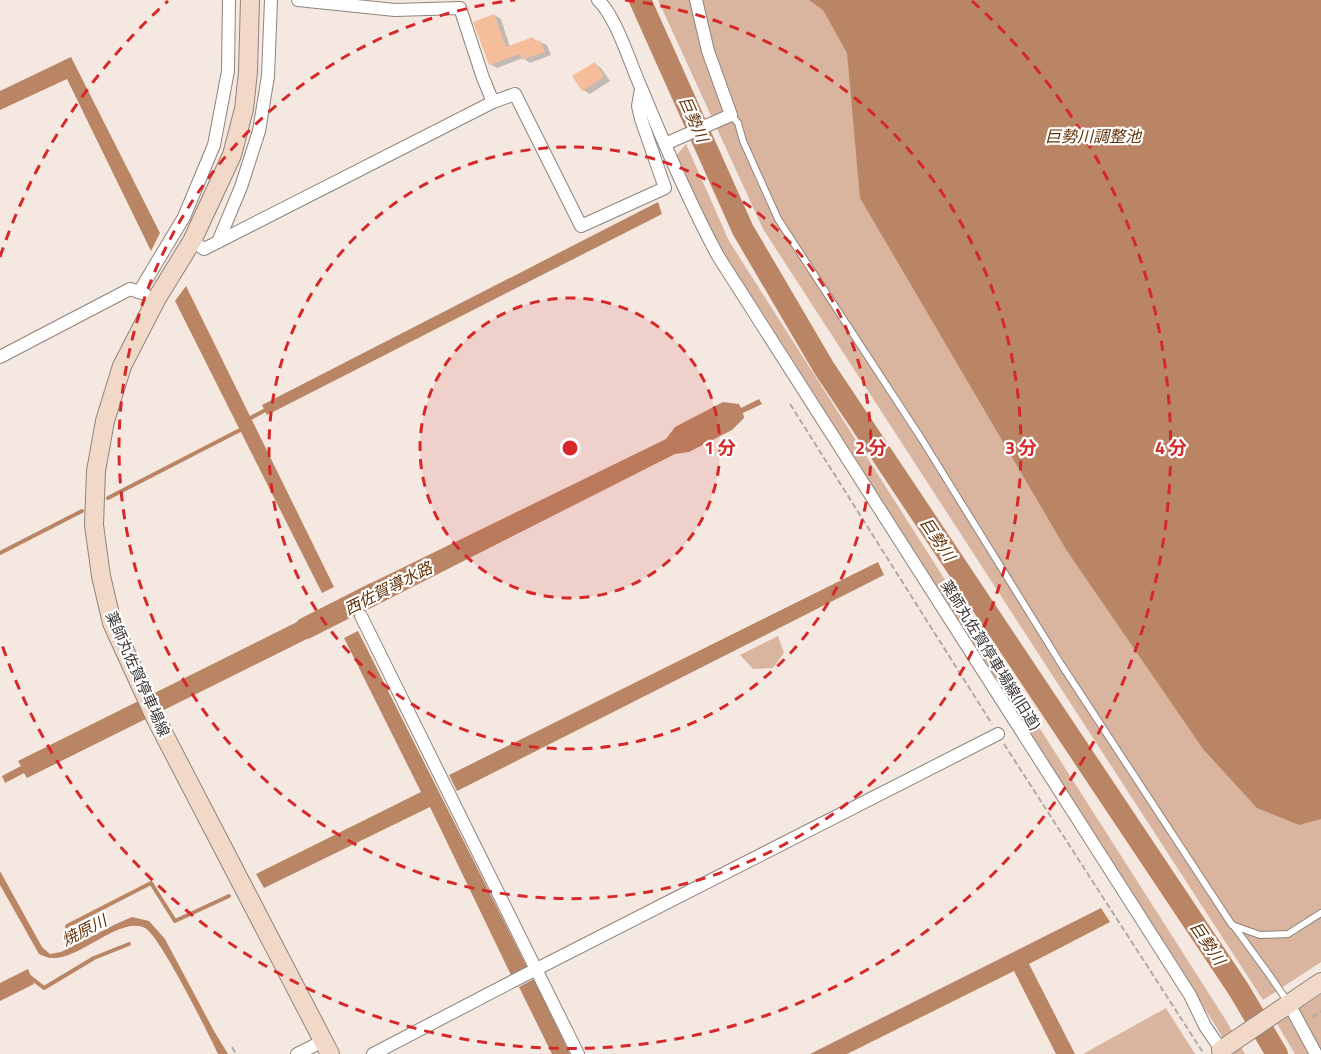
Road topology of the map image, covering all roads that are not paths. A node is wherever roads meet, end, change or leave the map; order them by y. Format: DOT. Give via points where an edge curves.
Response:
graph roads {
  1 [pos="229,0"];
  2 [pos="250,0"];
  3 [pos="271,0"];
  4 [pos="298,0"];
  5 [pos="598,0"];
  6 [pos="696,0"];
  7 [pos="641,88"];
  8 [pos="493,102"];
  9 [pos="730,115"];
  10 [pos="665,144"];
  11 [pos="192,241"];
  12 [pos="218,242"];
  13 [pos="139,292"];
  14 [pos="157,298"];
  15 [pos="0,357"];
  16 [pos="361,616"];
  17 [pos="998,734"];
  18 [pos="1321,913"];
  19 [pos="1232,925"];
  20 [pos="527,974"];
  21 [pos="1321,982"];
  22 [pos="1289,1004"];
  23 [pos="326,1048"];
  24 [pos="1222,1052"];
  25 [pos="297,1054"];
  26 [pos="373,1054"];
  27 [pos="578,1054"];
  28 [pos="1316,1054"];
  1 -- 13 [label="street" via="228,71 214,145 184,217"];
  2 -- 11 [label="main road, 薬師丸佐賀停車場線" via="244,109 232,155"];
  3 -- 12 [label="street" via="268,76 259,131"];
  4 -- 8 [label="street" via="395,10 460,8"];
  5 -- 7 [label="street, 薬師丸佐賀停車場線(旧道)" via="617,31"];
  6 -- 9 [label="street"];
  7 -- 8 [label="street" via="641,119 665,188 581,225 514,94"];
  7 -- 10 [label="street, 薬師丸佐賀停車場線(旧道)"];
  8 -- 12 [label="street"];
  9 -- 10 [label="street"];
  9 -- 19 [label="lane" via="738,123 778,219"];
  10 -- 24 [label="street, 薬師丸佐賀停車場線(旧道)" via="705,231 740,291 1159,946"];
  11 -- 12 [label="street" via="204,249"];
  11 -- 14 [label="main road, 薬師丸佐賀停車場線"];
  13 -- 14 [label="street"];
  13 -- 15 [label="street" via="130,289"];
  14 -- 23 [label="main road, 薬師丸佐賀停車場線" via="122,366 105,421 95,493 100,576 112,623 142,690"];
  16 -- 20 [label="street" via="443,780"];
  17 -- 20 [label="street"];
  18 -- 19 [label="lane" via="1288,934 1260,935"];
  19 -- 22 [label="lane"];
  20 -- 26 [label="street"];
  20 -- 27 [label="street"];
  21 -- 22 [label="main road"];
  22 -- 24 [label="main road"];
  22 -- 28 [label="street"];
  23 -- 25 [label="street"];
}
